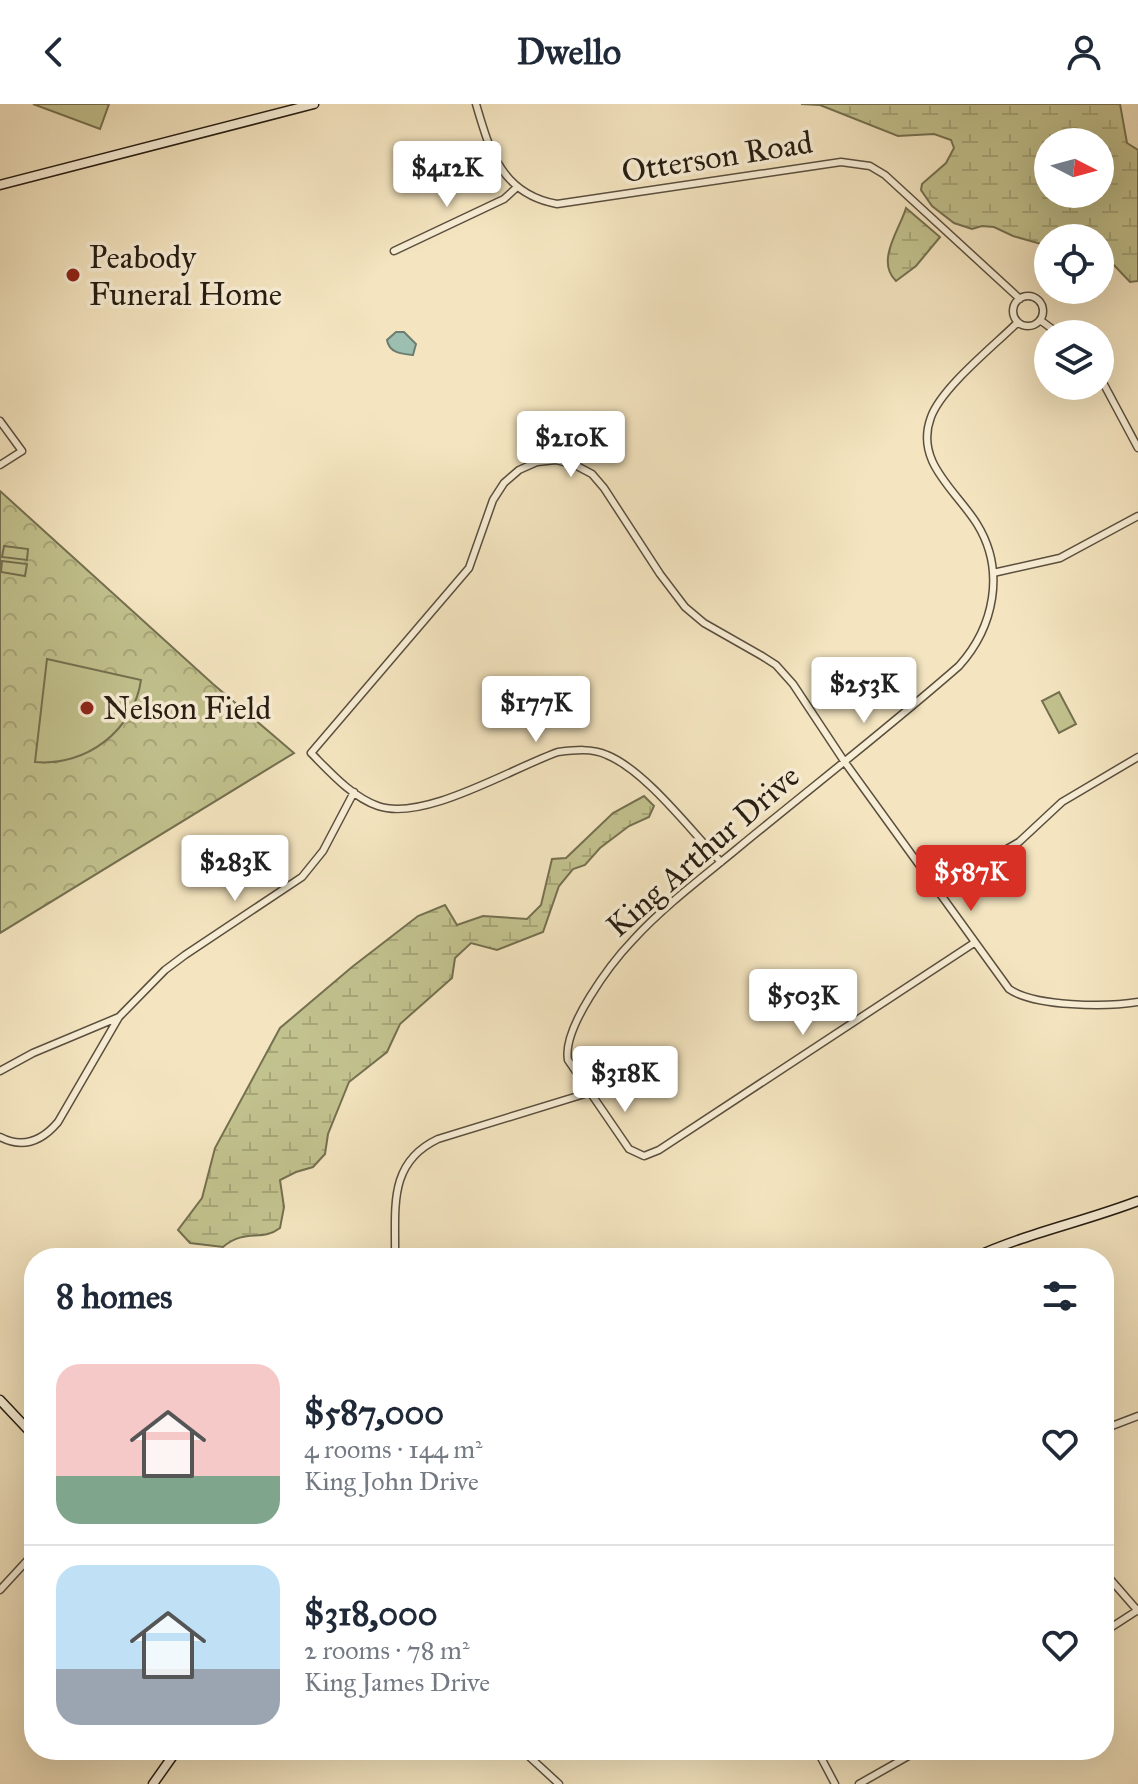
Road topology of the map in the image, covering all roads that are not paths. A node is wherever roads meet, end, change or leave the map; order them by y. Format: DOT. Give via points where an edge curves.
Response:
graph roads {
  1 [pos="314,104"];
  2 [pos="476,104"];
  3 [pos="0,185"];
  4 [pos="516,188"];
  5 [pos="394,251"];
  6 [pos="1020,299"];
  7 [pos="1040,320"];
  8 [pos="1018,322"];
  9 [pos="1034,324"];
  10 [pos="1112,400"];
  11 [pos="0,421"];
  12 [pos="1138,448"];
  13 [pos="0,465"];
  14 [pos="1138,516"];
  15 [pos="993,573"];
  16 [pos="1138,757"];
  17 [pos="844,761"];
  18 [pos="354,792"];
  19 [pos="721,862"];
  20 [pos="936,890"];
  21 [pos="974,943"];
  22 [pos="1138,1002"];
  23 [pos="119,1017"];
  24 [pos="0,1071"];
  25 [pos="591,1092"];
  26 [pos="0,1137"];
  27 [pos="1138,1201"];
  28 [pos="396,1248"];
  29 [pos="996,1248"];
  30 [pos="0,1400"];
  31 [pos="1138,1416"];
  32 [pos="24,1425"];
  33 [pos="1114,1425"];
  34 [pos="24,1564"];
  35 [pos="1114,1583"];
  36 [pos="0,1590"];
  37 [pos="1138,1610"];
  38 [pos="1114,1626"];
  39 [pos="170,1760"];
  40 [pos="533,1760"];
  41 [pos="822,1760"];
  42 [pos="901,1760"];
  43 [pos="153,1784"];
  44 [pos="559,1784"];
  45 [pos="835,1784"];
  46 [pos="859,1784"];
  1 -- 3 [label="main road"];
  2 -- 4 [label="street" via="492,149"];
  4 -- 5 [label="street" via="504,199"];
  4 -- 6 [label="street, Otterson Road" via="541,201 574,204 861,163 885,175"];
  6 -- 7 [label="street, Otterson Road" via="1037,299 1043,311"];
  6 -- 8 [label="street" via="1014,310"];
  8 -- 9 [label="street"];
  8 -- 15 [label="street, King Arthur Drive" via="944,396 927,437 934,468 980,529"];
  10 -- 12 [label="street"];
  11 -- 13 [label="street" via="22,451"];
  14 -- 15 [label="street" via="1060,558"];
  15 -- 17 [label="street, King Arthur Drive" via="992,609 970,654"];
  16 -- 20 [label="street" via="1062,802 1019,842"];
  17 -- 18 [label="street" via="776,665 685,607 601,483 581,467 556,460 524,467 504,483 469,568 311,753"];
  17 -- 19 [label="street, King Arthur Drive"];
  17 -- 20 [label="street"];
  18 -- 19 [label="street" via="378,806 411,809 558,752 591,751 628,766"];
  18 -- 23 [label="street" via="324,850 302,877 165,970"];
  19 -- 25 [label="street, King Arthur Drive" via="633,939 574,1028 567,1043 568,1060"];
  20 -- 21 [label="street"];
  21 -- 22 [label="street" via="1009,989 1031,999"];
  21 -- 25 [label="street, King Arthur Drive" via="644,1156 629,1149"];
  23 -- 24 [label="street"];
  23 -- 26 [label="street" via="47,1134 24,1143"];
  25 -- 28 [label="street" via="423,1146 400,1179"];
  27 -- 29 [label="main road"];
  30 -- 32 [label="main road"];
  31 -- 33 [label="street"];
  34 -- 36 [label="street"];
  35 -- 37 [label="street"];
  37 -- 38 [label="street"];
  39 -- 43 [label="main road"];
  40 -- 44 [label="street"];
  41 -- 45 [label="street"];
  42 -- 46 [label="street"];
}
